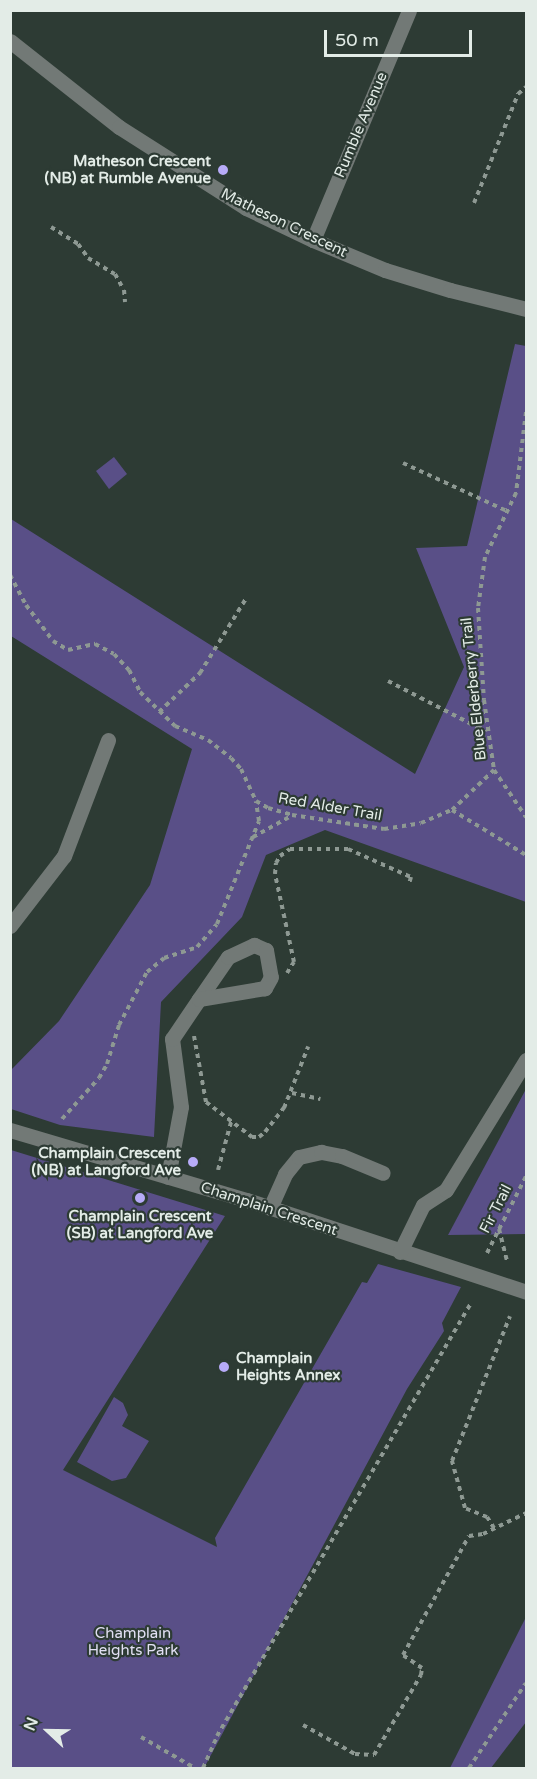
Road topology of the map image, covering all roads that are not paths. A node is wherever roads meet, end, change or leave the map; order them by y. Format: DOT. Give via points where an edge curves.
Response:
graph roads {
  1 [pos="409,10"];
  2 [pos="10,40"];
  3 [pos="313,240"];
  4 [pos="526,309"];
  5 [pos="108,740"];
  6 [pos="10,926"];
  7 [pos="199,999"];
  8 [pos="526,1060"];
  9 [pos="10,1130"];
  10 [pos="383,1173"];
  11 [pos="168,1177"];
  12 [pos="270,1208"];
  13 [pos="400,1252"];
  14 [pos="526,1292"];
  1 -- 3 [label="street, Rumble Avenue"];
  2 -- 3 [label="street, Matheson Crescent" via="119,128 246,208"];
  3 -- 4 [label="street, Matheson Crescent" via="385,270"];
  5 -- 6 [label="street" via="64,856"];
  7 -- 7 [label="street" via="228,957 254,945 266,950 271,977 265,988"];
  7 -- 11 [label="street" via="172,1039 181,1107"];
  8 -- 13 [label="street" via="446,1190 423,1205"];
  9 -- 11 [label="street, Champlain Crescent"];
  10 -- 12 [label="street" via="321,1152 299,1157 285,1174"];
  11 -- 12 [label="street, Champlain Crescent"];
  12 -- 13 [label="street, Champlain Crescent"];
  13 -- 14 [label="street, Champlain Crescent"];
}
